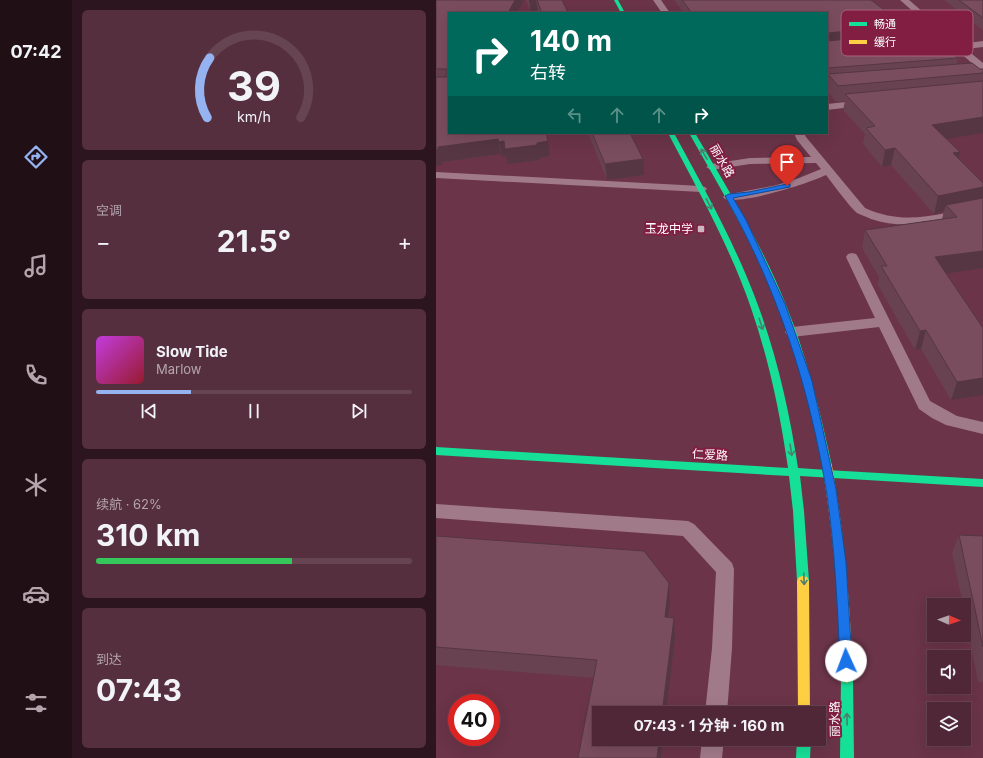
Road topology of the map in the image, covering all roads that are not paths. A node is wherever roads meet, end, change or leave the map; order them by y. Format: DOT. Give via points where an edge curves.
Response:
graph roads {
  1 [pos="616,0"];
  2 [pos="657,0"];
  3 [pos="904,0"];
  4 [pos="916,10"];
  5 [pos="622,12"];
  6 [pos="665,12"];
  7 [pos="983,44"];
  8 [pos="973,45"];
  9 [pos="969,56"];
  10 [pos="983,68"];
  11 [pos="874,102"];
  12 [pos="828,107"];
  13 [pos="672,134"];
  14 [pos="693,134"];
  15 [pos="799,134"];
  16 [pos="819,160"];
  17 [pos="712,167"];
  18 [pos="827,170"];
  19 [pos="436,175"];
  20 [pos="701,189"];
  21 [pos="729,196"];
  22 [pos="983,209"];
  23 [pos="852,257"];
  24 [pos="884,322"];
  25 [pos="792,332"];
  26 [pos="983,428"];
  27 [pos="436,451"];
  28 [pos="794,472"];
  29 [pos="828,474"];
  30 [pos="983,483"];
  31 [pos="436,511"];
  32 [pos="717,706"];
  33 [pos="804,706"];
  34 [pos="712,746"];
  35 [pos="804,746"];
  36 [pos="710,758"];
  37 [pos="803,758"];
  38 [pos="847,758"];
  1 -- 5 [label="street"];
  2 -- 6 [label="lane"];
  3 -- 4 [label="lane"];
  7 -- 8 [label="lane"];
  9 -- 10 [label="lane"];
  11 -- 12 [label="lane"];
  13 -- 20 [label="street"];
  17 -- 14 [label="street, 丽水路, one-way"];
  15 -- 16 [label="lane"];
  16 -- 17 [label="lane" via="750,161"];
  16 -- 18 [label="lane"];
  17 -- 21 [label="street, 丽水路"];
  18 -- 21 [label="lane" via="787,186"];
  18 -- 22 [label="lane" via="861,210 883,219 908,222"];
  19 -- 20 [label="lane"];
  20 -- 28 [label="street, one-way" via="719,223 755,308 767,344 778,384"];
  21 -- 25 [label="street, 丽水路" via="775,290"];
  23 -- 24 [label="lane"];
  24 -- 25 [label="lane"];
  24 -- 26 [label="lane" via="924,405 951,421"];
  25 -- 29 [label="street, 丽水路" via="808,381"];
  27 -- 28 [label="street, 仁爱路"];
  28 -- 29 [label="street, 仁爱路"];
  28 -- 33 [label="street, one-way" via="803,560 806,643"];
  29 -- 30 [label="street, 仁爱路"];
  38 -- 29 [label="street, 丽水路, one-way" via="846,638 840,562"];
  31 -- 32 [label="lane" via="688,529 724,569 722,648"];
  34 -- 36 [label="lane"];
  35 -- 37 [label="street"];
}
